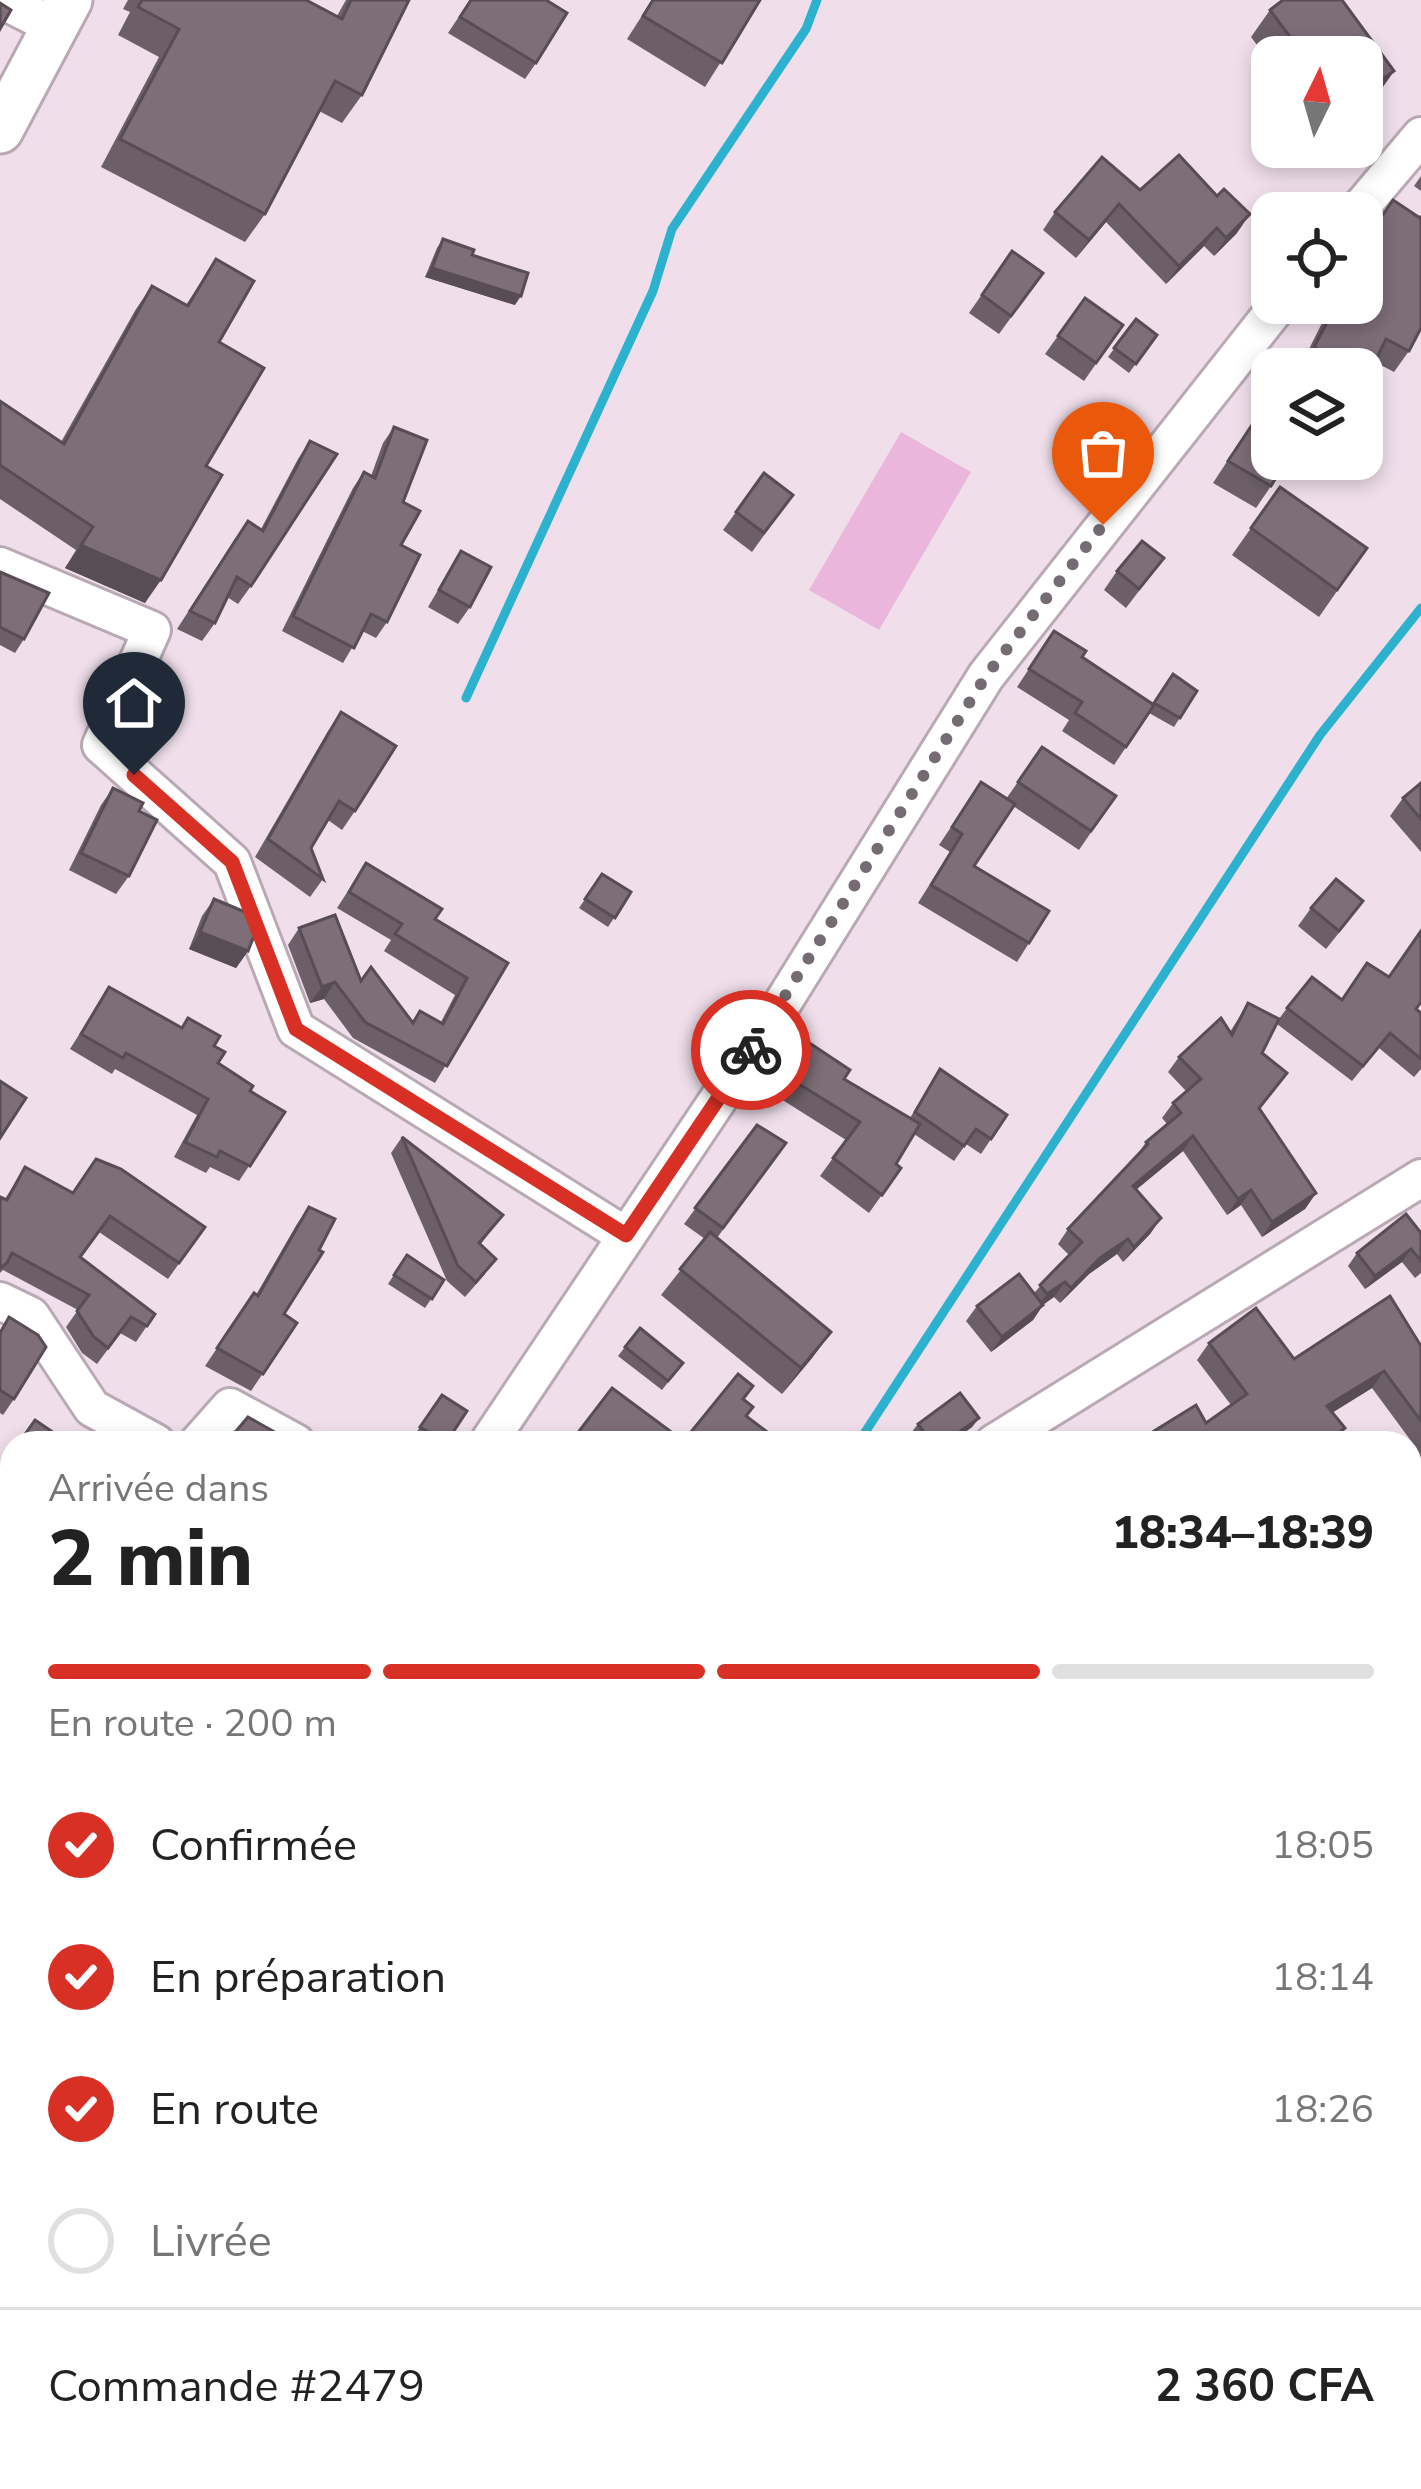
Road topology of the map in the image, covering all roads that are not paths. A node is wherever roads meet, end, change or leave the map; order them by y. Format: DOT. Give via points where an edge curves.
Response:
graph roads {
  1 [pos="2,0"];
  2 [pos="62,14"];
  3 [pos="0,130"];
  4 [pos="1421,136"];
  5 [pos="1374,192"];
  6 [pos="1263,324"];
  7 [pos="0,566"];
  8 [pos="1421,1178"];
  9 [pos="626,1235"];
  10 [pos="0,1301"];
  11 [pos="134,1431"];
  12 [pos="209,1431"];
  13 [pos="274,1431"];
  14 [pos="496,1431"];
  15 [pos="1013,1431"];
  1 -- 2 [label="street"];
  2 -- 3 [label="street"];
  4 -- 5 [label="street"];
  6 -- 9 [label="street" via="986,676 782,1004"];
  7 -- 9 [label="street" via="152,630 101,746 232,862 296,1029"];
  8 -- 15 [label="street"];
  9 -- 14 [label="street"];
  10 -- 11 [label="street" via="31,1316 92,1408"];
  12 -- 13 [label="street" via="230,1407"];
}
